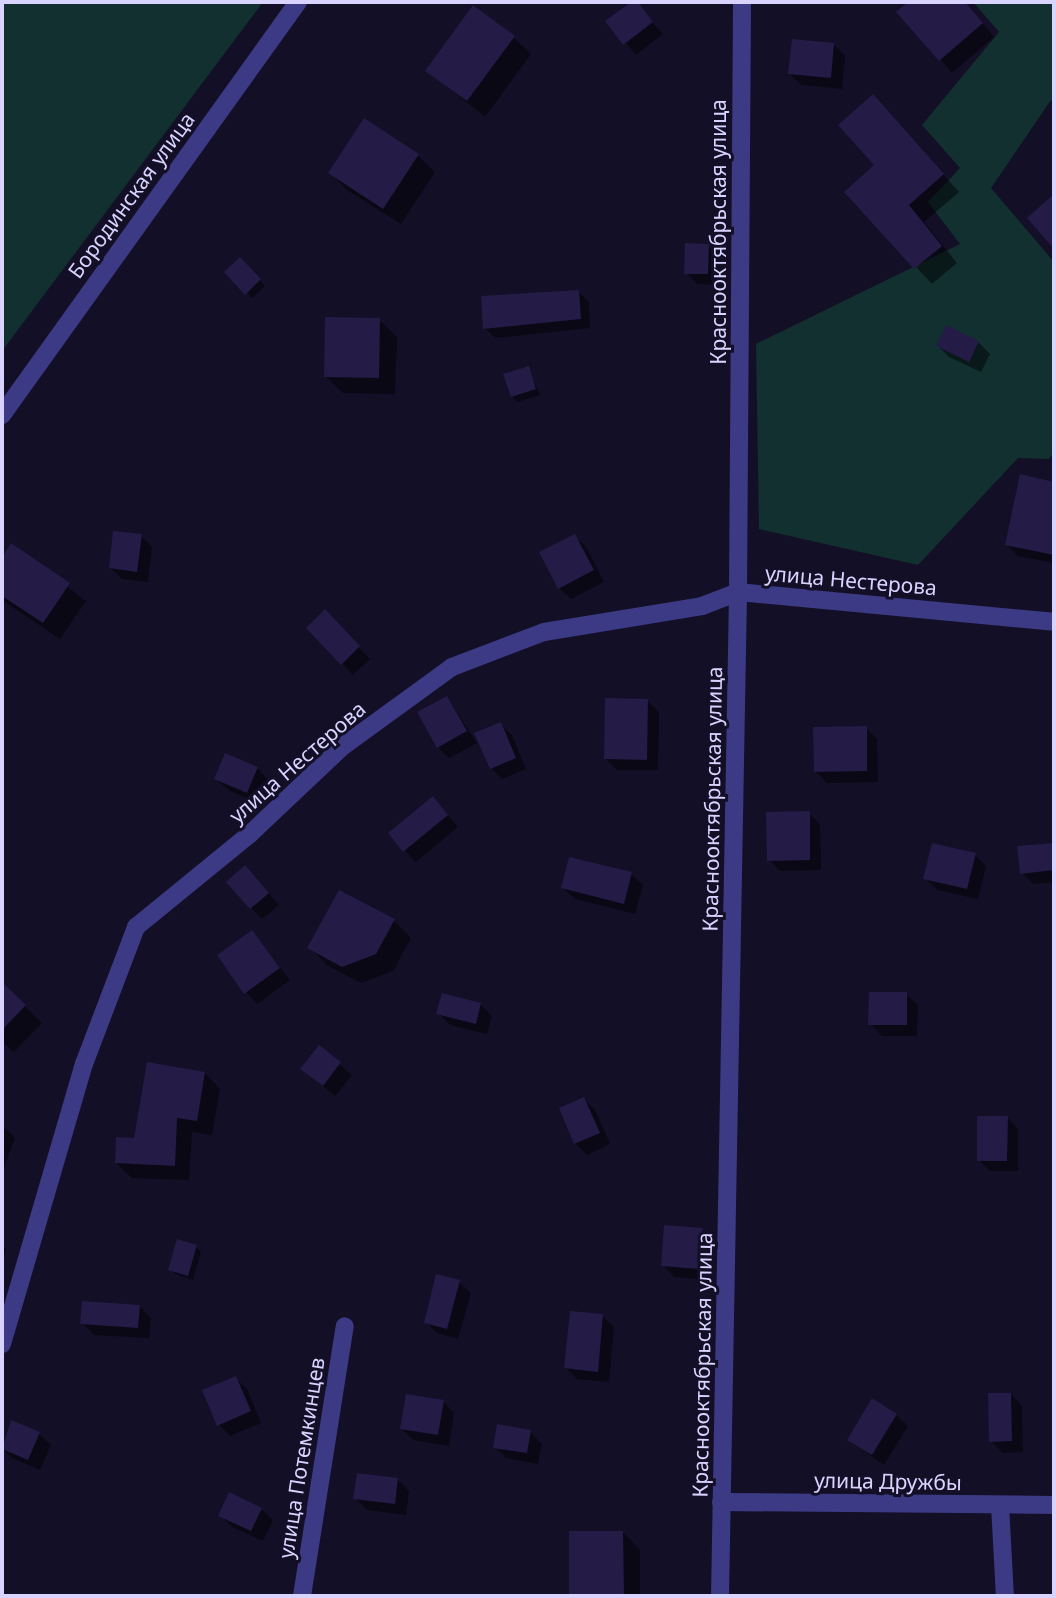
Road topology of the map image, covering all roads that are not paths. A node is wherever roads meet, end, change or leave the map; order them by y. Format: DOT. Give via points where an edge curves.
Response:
graph roads {
  1 [pos="298,2"];
  2 [pos="742,2"];
  3 [pos="2,415"];
  4 [pos="738,592"];
  5 [pos="1054,622"];
  6 [pos="345,1326"];
  7 [pos="2,1344"];
  8 [pos="721,1502"];
  9 [pos="1000,1505"];
  10 [pos="1054,1505"];
  11 [pos="302,1596"];
  12 [pos="720,1596"];
  13 [pos="1005,1596"];
  1 -- 3 [label="street, Бородинская улица"];
  2 -- 4 [label="street, Краснооктябрьская улица"];
  4 -- 5 [label="street, улица Нестерова"];
  4 -- 7 [label="street, улица Нестерова" via="702,606 544,632 452,667 342,747 250,834 136,927 84,1064"];
  4 -- 8 [label="street, Краснооктябрьская улица"];
  6 -- 11 [label="street, улица Потемкинцев"];
  8 -- 9 [label="street, улица Дружбы"];
  8 -- 12 [label="street, Краснооктябрьская улица"];
  9 -- 10 [label="street, улица Дружбы"];
  9 -- 13 [label="street"];
}
